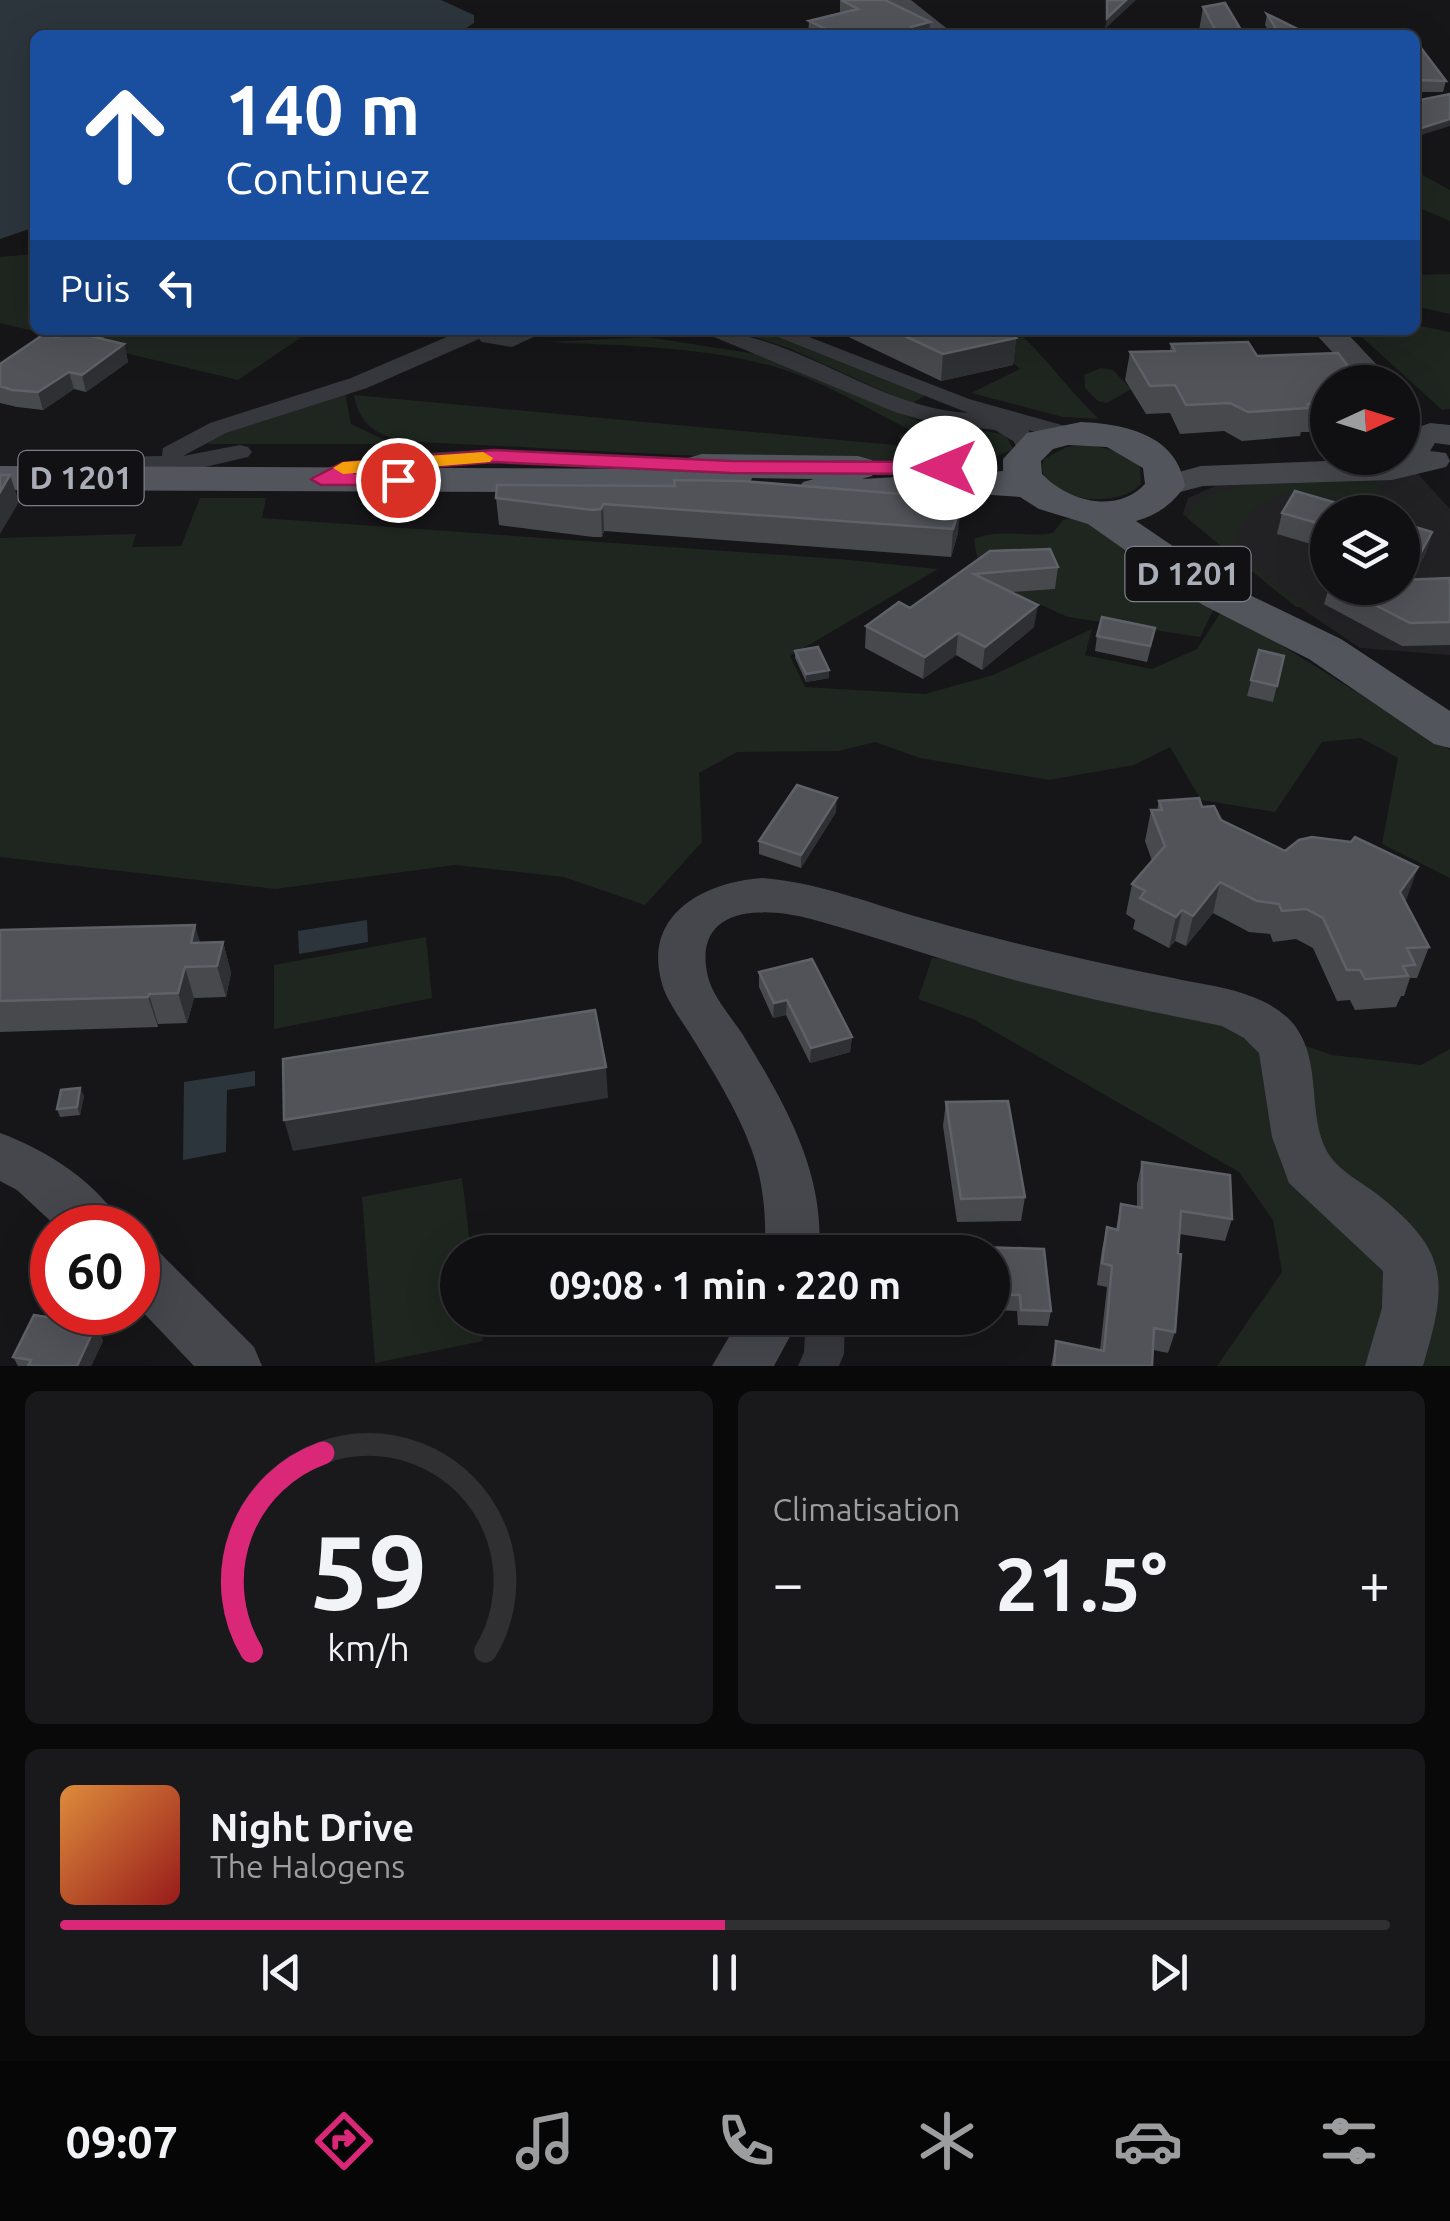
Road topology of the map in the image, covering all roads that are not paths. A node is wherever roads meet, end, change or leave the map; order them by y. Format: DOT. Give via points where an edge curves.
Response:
graph roads {
  1 [pos="897,0"];
  2 [pos="937,30"];
  3 [pos="471,335"];
  4 [pos="487,335"];
  5 [pos="526,335"];
  6 [pos="726,335"];
  7 [pos="785,335"];
  8 [pos="1332,335"];
  9 [pos="1361,365"];
  10 [pos="1068,434"];
  11 [pos="229,440"];
  12 [pos="1426,450"];
  13 [pos="0,454"];
  14 [pos="494,456"];
  15 [pos="1027,465"];
  16 [pos="0,478"];
  17 [pos="76,478"];
  18 [pos="321,479"];
  19 [pos="1155,482"];
  20 [pos="1096,512"];
  21 [pos="1285,627"];
  22 [pos="1450,732"];
  23 [pos="0,1155"];
  24 [pos="70,1205"];
  25 [pos="792,1235"];
  26 [pos="160,1291"];
  27 [pos="761,1335"];
  28 [pos="825,1335"];
  29 [pos="233,1366"];
  30 [pos="740,1366"];
  31 [pos="818,1366"];
  32 [pos="1394,1366"];
  1 -- 2 [label="street"];
  3 -- 11 [label="street"];
  4 -- 5 [label="street" via="505,342"];
  6 -- 15 [label="street" via="770,347 910,409 1021,432"];
  7 -- 10 [label="street" via="961,404"];
  8 -- 9 [label="street"];
  10 -- 15 [label="main road"];
  10 -- 19 [label="main road" via="1115,437"];
  11 -- 13 [label="main road, D 1201" via="171,453"];
  11 -- 14 [label="main road, D 1201"];
  11 -- 17 [label="street" via="192,463 102,464"];
  12 -- 19 [label="street" via="1392,470"];
  14 -- 15 [label="main road, D 1201" via="770,468"];
  14 -- 18 [label="street" via="342,468"];
  15 -- 18 [label="main road, D 1201" via="971,482 843,492 704,480"];
  15 -- 20 [label="main road" via="1055,503"];
  16 -- 17 [label="main road, D 1201"];
  17 -- 18 [label="main road, D 1201"];
  19 -- 20 [label="main road" via="1115,512"];
  19 -- 21 [label="main road, D 1201" via="1157,526"];
  20 -- 21 [label="main road, D 1201" via="1218,596"];
  21 -- 22 [label="main road, D 1201"];
  23 -- 24 [label="street" via="36,1174"];
  25 -- 32 [label="street" via="780,1154 685,983 680,956 699,916 739,897 790,897 1256,1020 1283,1049 1305,1163 1395,1241 1410,1266 1415,1298"];
  26 -- 29 [label="street"];
  27 -- 30 [label="street"];
  28 -- 31 [label="street"];
}
